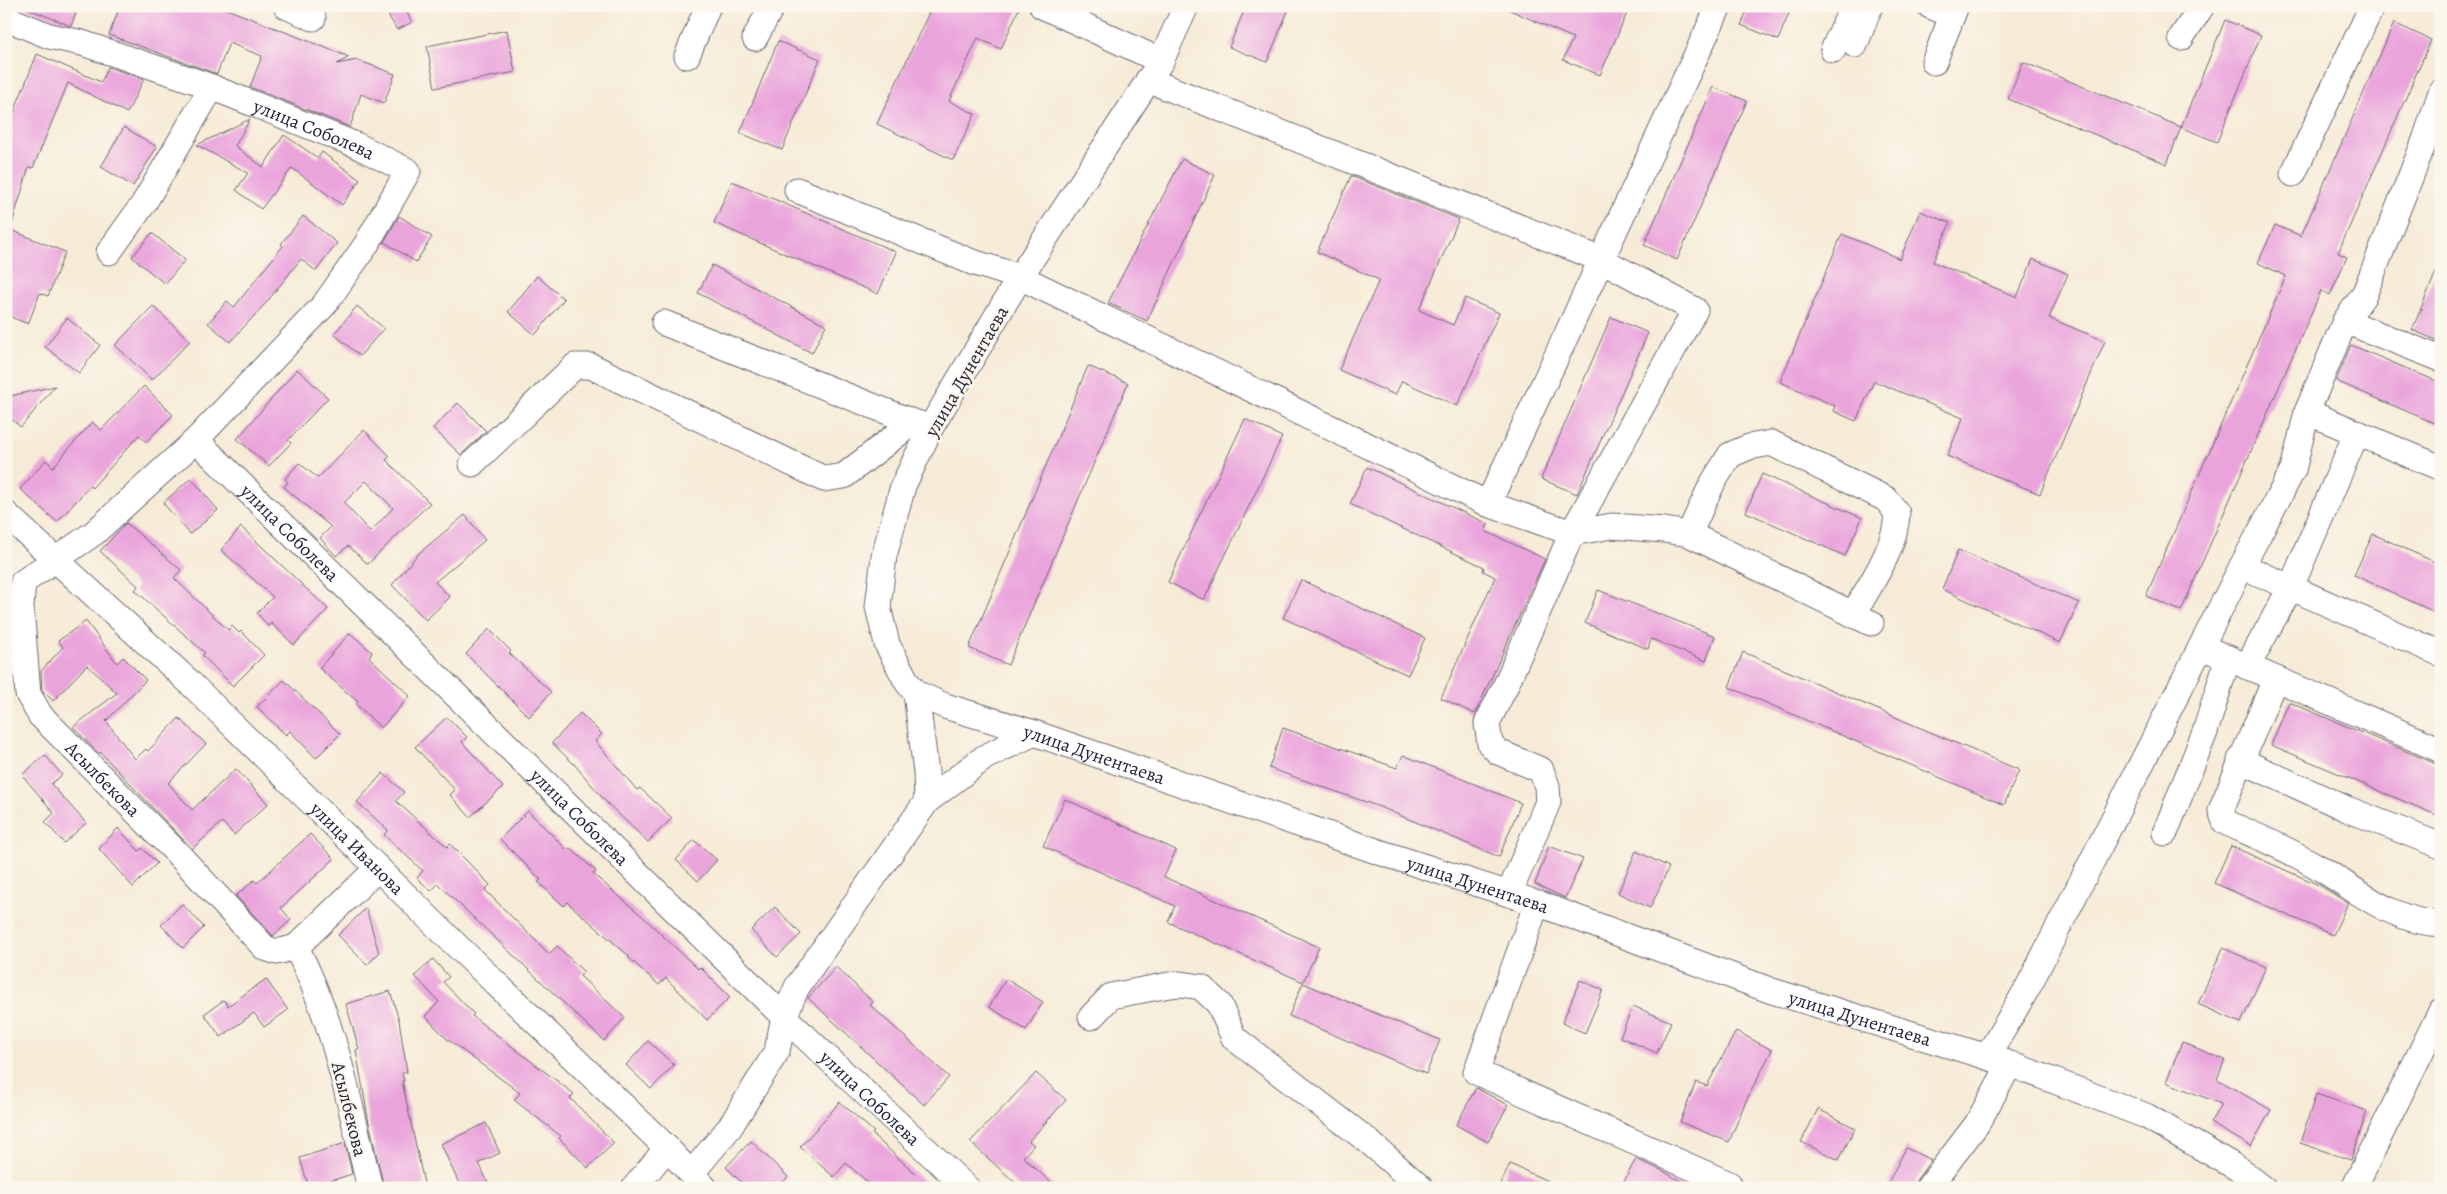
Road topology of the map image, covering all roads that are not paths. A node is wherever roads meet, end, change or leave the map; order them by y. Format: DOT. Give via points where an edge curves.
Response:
graph roads {
  1 [pos="286,6"];
  2 [pos="708,6"];
  3 [pos="772,6"];
  4 [pos="1042,6"];
  5 [pos="1186,6"];
  6 [pos="1719,6"];
  7 [pos="1853,6"];
  8 [pos="1870,6"];
  9 [pos="2202,6"];
  10 [pos="2372,6"];
  11 [pos="1946,9"];
  12 [pos="6,18"];
  13 [pos="313,18"];
  14 [pos="755,38"];
  15 [pos="2181,38"];
  16 [pos="687,56"];
  17 [pos="1934,62"];
  18 [pos="1154,70"];
  19 [pos="212,87"];
  20 [pos="2441,92"];
  21 [pos="2293,174"];
  22 [pos="797,190"];
  23 [pos="109,252"];
  24 [pos="1600,259"];
  25 [pos="1020,277"];
  26 [pos="2346,321"];
  27 [pos="664,324"];
  28 [pos="2441,359"];
  29 [pos="2307,412"];
  30 [pos="922,424"];
  31 [pos="2357,432"];
  32 [pos="196,440"];
  33 [pos="472,464"];
  34 [pos="2441,468"];
  35 [pos="1488,504"];
  36 [pos="6,514"];
  37 [pos="1572,534"];
  38 [pos="1689,534"];
  39 [pos="56,560"];
  40 [pos="2242,566"];
  41 [pos="2291,587"];
  42 [pos="2202,648"];
  43 [pos="2441,654"];
  44 [pos="2238,662"];
  45 [pos="2186,678"];
  46 [pos="2275,679"];
  47 [pos="2218,690"];
  48 [pos="916,693"];
  49 [pos="1034,733"];
  50 [pos="2441,750"];
  51 [pos="2240,760"];
  52 [pos="927,801"];
  53 [pos="2165,833"];
  54 [pos="2441,846"];
  55 [pos="378,868"];
  56 [pos="1509,894"];
  57 [pos="1537,903"];
  58 [pos="2441,924"];
  59 [pos="296,947"];
  60 [pos="2441,1011"];
  61 [pos="784,1016"];
  62 [pos="1091,1017"];
  63 [pos="1987,1057"];
  64 [pos="2010,1064"];
  65 [pos="667,1148"];
  66 [pos="698,1181"];
  67 [pos="1730,1184"];
  68 [pos="370,1188"];
  69 [pos="634,1188"];
  70 [pos="967,1188"];
  71 [pos="1421,1188"];
  72 [pos="1928,1188"];
  73 [pos="2263,1188"];
  74 [pos="2354,1188"];
  1 -- 13 [label="street"];
  2 -- 16 [label="street"];
  3 -- 14 [label="street"];
  4 -- 18 [label="street"];
  5 -- 18 [label="street, улица Дунентаева"];
  6 -- 24 [label="street"];
  7 -- 8 [label="street" via="1844,48"];
  9 -- 15 [label="street"];
  10 -- 21 [label="street"];
  11 -- 17 [label="street"];
  12 -- 19 [label="street, улица Соболева" via="49,36 82,43"];
  18 -- 24 [label="street"];
  18 -- 25 [label="street, улица Дунентаева"];
  19 -- 23 [label="street" via="144,203"];
  19 -- 32 [label="street, улица Соболева" via="356,145 408,172 366,245 324,305"];
  20 -- 26 [label="street" via="2364,295"];
  22 -- 25 [label="street" via="972,262"];
  24 -- 35 [label="street"];
  24 -- 37 [label="street" via="1695,310"];
  25 -- 30 [label="street, улица Дунентаева"];
  25 -- 35 [label="street"];
  26 -- 28 [label="street"];
  26 -- 29 [label="street"];
  27 -- 30 [label="street"];
  29 -- 31 [label="street"];
  29 -- 40 [label="street" via="2293,470"];
  30 -- 33 [label="street" via="844,476 824,479 591,366 574,366"];
  30 -- 48 [label="street, улица Дунентаева" via="884,556 878,607 887,644"];
  31 -- 34 [label="street"];
  31 -- 41 [label="street"];
  32 -- 39 [label="street, улица Соболева" via="94,533"];
  32 -- 61 [label="street, улица Соболева"];
  35 -- 37 [label="street"];
  36 -- 39 [label="street, улица Иванова"];
  37 -- 38 [label="street" via="1612,526"];
  37 -- 56 [label="street" via="1486,723 1490,744 1498,752 1541,770 1546,778 1548,802"];
  38 -- 38 [label="street" via="1862,619 1897,525 1897,513 1886,498 1771,444 1749,447 1730,455 1712,484"];
  39 -- 55 [label="street, улица Иванова" via="187,680"];
  39 -- 59 [label="street, Асылбекова" via="23,582 21,607 28,694 40,715 176,852 265,948 277,952"];
  40 -- 41 [label="street"];
  40 -- 42 [label="street"];
  41 -- 43 [label="street"];
  41 -- 44 [label="street"];
  42 -- 44 [label="street"];
  42 -- 45 [label="street"];
  44 -- 46 [label="street"];
  44 -- 47 [label="street"];
  45 -- 47 [label="street"];
  45 -- 63 [label="street" via="2028,987"];
  46 -- 50 [label="street"];
  46 -- 51 [label="street"];
  47 -- 53 [label="street"];
  48 -- 49 [label="street, улица Дунентаева" via="946,706"];
  48 -- 52 [label="street"];
  49 -- 52 [label="street" via="985,757"];
  49 -- 56 [label="street, улица Дунентаева"];
  51 -- 54 [label="street" via="2347,809"];
  51 -- 58 [label="street" via="2221,810 2225,822 2317,866 2372,902 2402,916 2428,924"];
  52 -- 61 [label="street" via="797,988"];
  55 -- 59 [label="street"];
  55 -- 65 [label="street, улица Иванова"];
  56 -- 57 [label="street, улица Дунентаева"];
  57 -- 63 [label="street, улица Дунентаева" via="1772,991"];
  57 -- 67 [label="street" via="1476,1072"];
  59 -- 68 [label="street, Асылбекова" via="311,976 330,1031"];
  60 -- 74 [label="street"];
  61 -- 66 [label="street" via="777,1051"];
  61 -- 70 [label="street, улица Соболева"];
  62 -- 71 [label="street" via="1111,996 1169,984 1201,987 1219,1004 1234,1038 1368,1141"];
  63 -- 64 [label="street, улица Дунентаева"];
  64 -- 72 [label="street" via="1977,1124"];
  64 -- 73 [label="street, улица Дунентаева" via="2146,1116 2237,1168"];
  65 -- 66 [label="street, улица Иванова"];
  65 -- 69 [label="street"];
}
